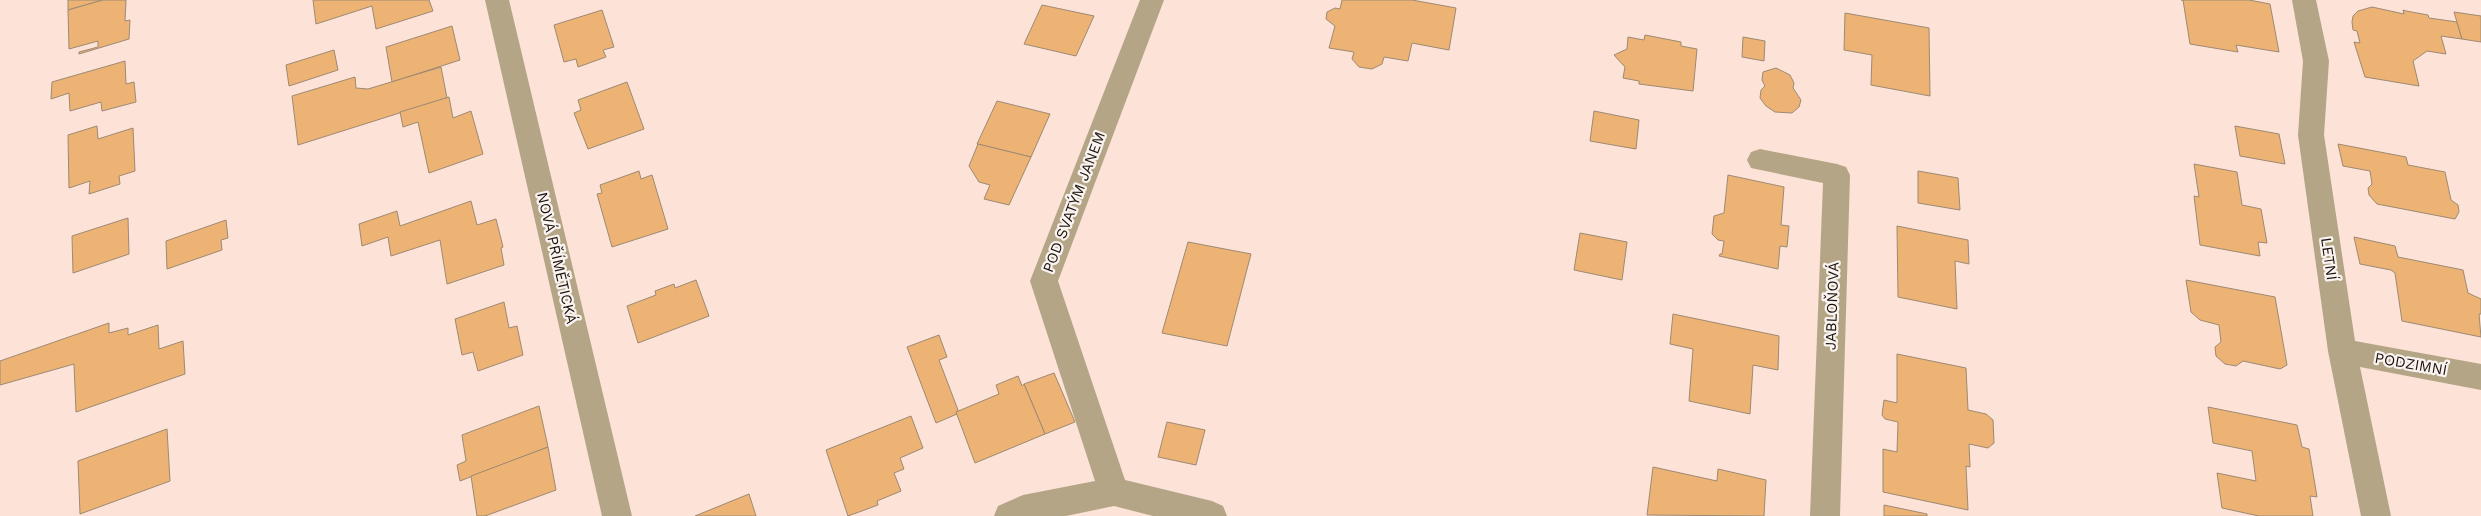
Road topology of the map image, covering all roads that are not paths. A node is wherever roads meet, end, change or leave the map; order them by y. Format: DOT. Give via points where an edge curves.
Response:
graph roads {
  1 [pos="497,0"];
  2 [pos="1152,0"];
  3 [pos="2304,0"];
  4 [pos="1760,160"];
  5 [pos="2342,351"];
  6 [pos="2481,377"];
  7 [pos="1114,492"];
  8 [pos="617,516"];
  9 [pos="1009,516"];
  10 [pos="1212,516"];
  11 [pos="1825,516"];
  12 [pos="2376,516"];
  1 -- 8 [label="street, NOVÁ PŘÍMĚTICKÁ"];
  2 -- 7 [label="street, POD SVATÝM JANEM" via="1044,281"];
  3 -- 5 [label="street, LETNÍ" via="2316,60 2311,135"];
  4 -- 11 [label="street, JABLOŇOVÁ" via="1837,175"];
  5 -- 6 [label="street, PODZIMNÍ"];
  5 -- 12 [label="street, LETNÍ"];
  7 -- 9 [label="street" via="1023,510"];
  7 -- 10 [label="street"];
}
